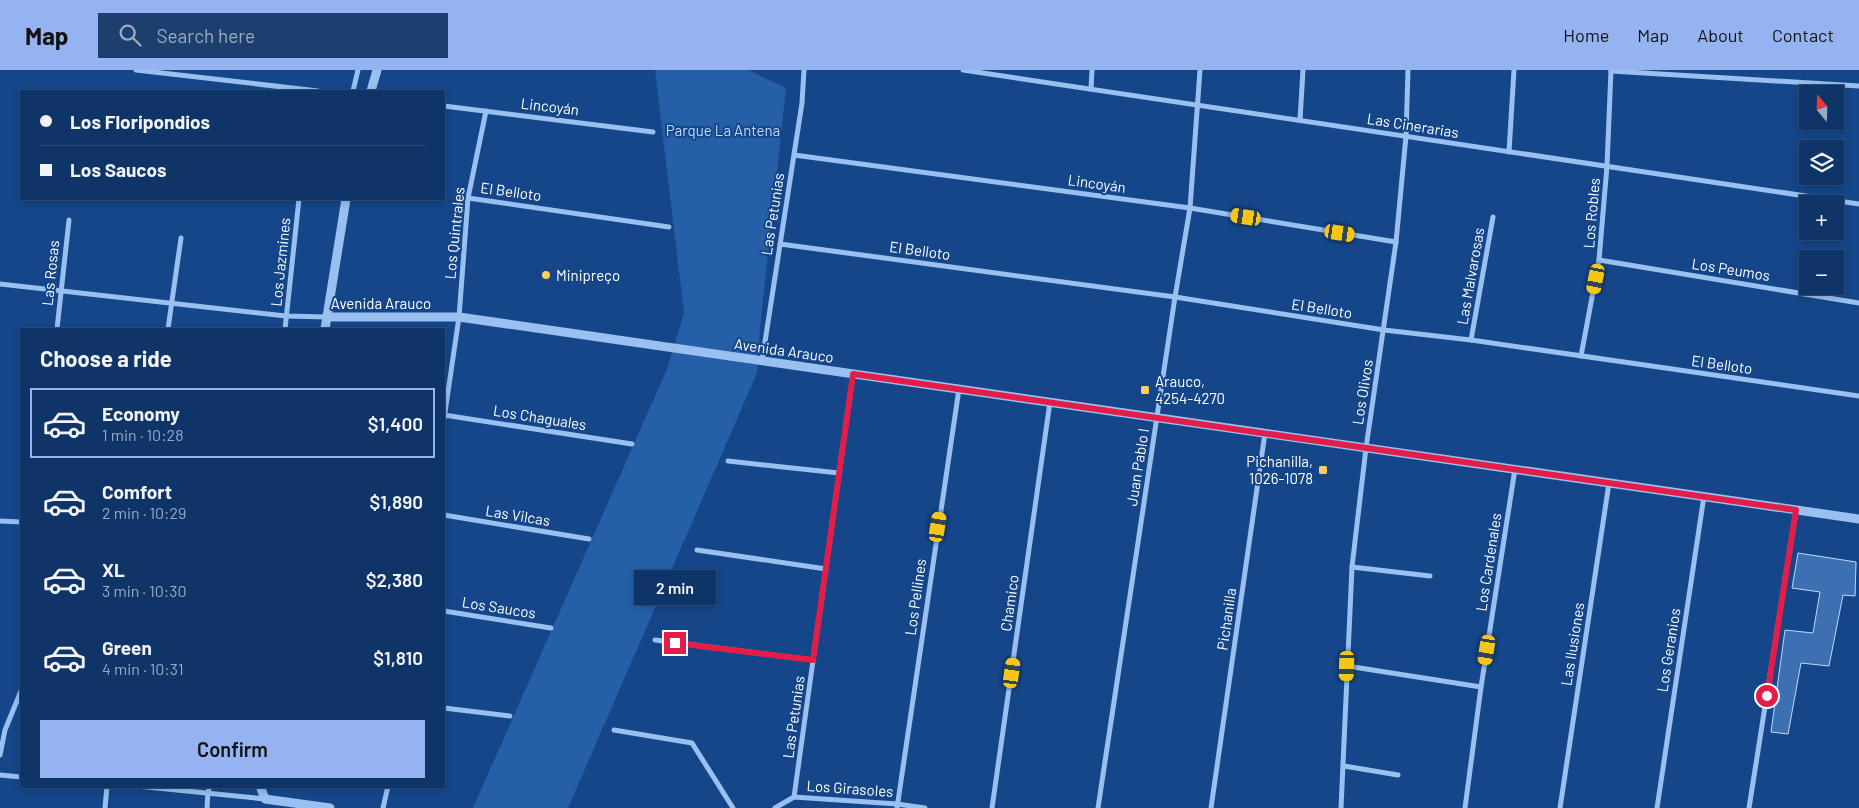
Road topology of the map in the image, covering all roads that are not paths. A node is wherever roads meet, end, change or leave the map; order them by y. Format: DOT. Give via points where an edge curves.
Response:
graph roads {
  1 [pos="137,70"];
  2 [pos="358,70"];
  3 [pos="377,70"];
  4 [pos="804,70"];
  5 [pos="963,70"];
  6 [pos="1092,70"];
  7 [pos="1200,70"];
  8 [pos="1303,70"];
  9 [pos="1408,70"];
  10 [pos="1514,70"];
  11 [pos="1611,70"];
  12 [pos="1002,73"];
  13 [pos="1859,86"];
  14 [pos="1091,89"];
  15 [pos="303,90"];
  16 [pos="353,90"];
  17 [pos="371,90"];
  18 [pos="1198,105"];
  19 [pos="445,106"];
  20 [pos="486,111"];
  21 [pos="1300,120"];
  22 [pos="653,132"];
  23 [pos="1406,136"];
  24 [pos="1509,152"];
  25 [pos="794,154"];
  26 [pos="1607,166"];
  27 [pos="468,198"];
  28 [pos="299,200"];
  29 [pos="346,200"];
  30 [pos="1859,204"];
  31 [pos="1190,208"];
  32 [pos="1493,217"];
  33 [pos="68,220"];
  34 [pos="669,227"];
  35 [pos="181,238"];
  36 [pos="1396,242"];
  37 [pos="780,244"];
  38 [pos="1599,260"];
  39 [pos="0,284"];
  40 [pos="60,290"];
  41 [pos="1174,297"];
  42 [pos="172,303"];
  43 [pos="1859,303"];
  44 [pos="286,316"];
  45 [pos="327,316"];
  46 [pos="459,317"];
  47 [pos="57,328"];
  48 [pos="168,328"];
  49 [pos="285,328"];
  50 [pos="326,328"];
  51 [pos="1384,330"];
  52 [pos="1472,340"];
  53 [pos="1581,356"];
  54 [pos="762,361"];
  55 [pos="853,374"];
  56 [pos="959,389"];
  57 [pos="1859,396"];
  58 [pos="1050,402"];
  59 [pos="445,410"];
  60 [pos="445,417"];
  61 [pos="1158,418"];
  62 [pos="1265,433"];
  63 [pos="632,444"];
  64 [pos="1366,448"];
  65 [pos="728,461"];
  66 [pos="1515,469"];
  67 [pos="839,473"];
  68 [pos="1609,483"];
  69 [pos="1704,496"];
  70 [pos="1796,510"];
  71 [pos="445,515"];
  72 [pos="1859,519"];
  73 [pos="0,520"];
  74 [pos="20,522"];
  75 [pos="589,539"];
  76 [pos="697,550"];
  77 [pos="1352,567"];
  78 [pos="826,568"];
  79 [pos="1430,576"];
  80 [pos="445,611"];
  81 [pos="551,628"];
  82 [pos="655,640"];
  83 [pos="813,660"];
  84 [pos="1347,666"];
  85 [pos="1481,687"];
  86 [pos="20,693"];
  87 [pos="445,708"];
  88 [pos="510,716"];
  89 [pos="614,730"];
  90 [pos="0,755"];
  91 [pos="1344,766"];
  92 [pos="0,775"];
  93 [pos="1398,775"];
  94 [pos="20,777"];
  95 [pos="107,788"];
  96 [pos="185,788"];
  97 [pos="261,788"];
  98 [pos="388,788"];
  99 [pos="209,789"];
  100 [pos="794,797"];
  101 [pos="266,799"];
  102 [pos="897,806"];
  103 [pos="105,808"];
  104 [pos="207,808"];
  105 [pos="330,808"];
  106 [pos="383,808"];
  107 [pos="733,808"];
  108 [pos="775,808"];
  109 [pos="925,808"];
  110 [pos="992,808"];
  111 [pos="1098,808"];
  112 [pos="1211,808"];
  113 [pos="1341,808"];
  114 [pos="1465,808"];
  115 [pos="1560,808"];
  116 [pos="1657,808"];
  117 [pos="1750,808"];
  1 -- 15 [label="street"];
  2 -- 16 [label="street"];
  3 -- 17 [label="street"];
  4 -- 25 [label="street, Las Petunias"];
  5 -- 12 [label="street, Las Cinerarias"];
  6 -- 14 [label="street"];
  7 -- 18 [label="street, Juan Pablo I"];
  8 -- 21 [label="street"];
  9 -- 23 [label="street, Los Olivos"];
  10 -- 24 [label="street"];
  11 -- 13 [label="street"];
  11 -- 26 [label="street, Los Robles"];
  12 -- 14 [label="street, Las Cinerarias"];
  14 -- 18 [label="street, Las Cinerarias"];
  18 -- 21 [label="street, Las Cinerarias"];
  18 -- 31 [label="street, Juan Pablo I"];
  19 -- 20 [label="street, Lincoyán"];
  20 -- 22 [label="street, Lincoyán"];
  20 -- 27 [label="street, Los Quintrales"];
  21 -- 23 [label="street, Las Cinerarias"];
  23 -- 24 [label="street, Las Cinerarias"];
  23 -- 36 [label="street, Los Olivos"];
  24 -- 26 [label="street, Las Cinerarias"];
  25 -- 31 [label="street, Lincoyán"];
  25 -- 37 [label="street, Las Petunias"];
  26 -- 30 [label="street, Las Cinerarias"];
  26 -- 38 [label="street, Los Robles"];
  27 -- 34 [label="street, El Belloto"];
  27 -- 46 [label="street, Los Quintrales"];
  28 -- 44 [label="street, Los Jazmines"];
  29 -- 45 [label="street"];
  31 -- 36 [label="street, Lincoyán"];
  31 -- 41 [label="street, Juan Pablo I"];
  32 -- 52 [label="street, Las Malvarosas"];
  33 -- 40 [label="street, Las Rosas"];
  35 -- 42 [label="street"];
  36 -- 51 [label="street, Los Olivos"];
  37 -- 41 [label="street, El Belloto"];
  37 -- 54 [label="street, Las Petunias"];
  38 -- 43 [label="street, Los Peumos"];
  38 -- 53 [label="street, Los Robles"];
  39 -- 40 [label="street, Avenida Arauco"];
  40 -- 42 [label="street, Avenida Arauco"];
  40 -- 47 [label="street, Las Rosas"];
  41 -- 51 [label="street, El Belloto"];
  41 -- 61 [label="street, Juan Pablo I"];
  42 -- 44 [label="street, Avenida Arauco"];
  42 -- 48 [label="street"];
  44 -- 45 [label="street, Avenida Arauco"];
  44 -- 49 [label="street, Los Jazmines"];
  45 -- 46 [label="street, Avenida Arauco"];
  45 -- 50 [label="street"];
  46 -- 54 [label="street, Avenida Arauco"];
  46 -- 59 [label="street, Los Quintrales"];
  51 -- 52 [label="street, El Belloto"];
  51 -- 64 [label="street, Los Olivos"];
  52 -- 53 [label="street, El Belloto"];
  53 -- 57 [label="street, El Belloto"];
  54 -- 55 [label="street, Avenida Arauco"];
  55 -- 56 [label="street, Avenida Arauco"];
  55 -- 67 [label="street, Las Petunias"];
  56 -- 58 [label="street, Avenida Arauco"];
  56 -- 102 [label="street, Los Pellines"];
  58 -- 61 [label="street, Avenida Arauco"];
  58 -- 110 [label="street, Chamico"];
  60 -- 63 [label="street, Los Chaguales"];
  61 -- 62 [label="street, Avenida Arauco"];
  61 -- 111 [label="street, Juan Pablo I"];
  62 -- 64 [label="street, Avenida Arauco"];
  62 -- 112 [label="street, Pichanilla"];
  64 -- 66 [label="street, Avenida Arauco"];
  64 -- 77 [label="street, Los Olivos"];
  65 -- 67 [label="street"];
  66 -- 68 [label="street, Avenida Arauco"];
  66 -- 85 [label="street, Los Cardenales"];
  67 -- 78 [label="street, Las Petunias"];
  68 -- 69 [label="street, Avenida Arauco"];
  68 -- 115 [label="street, Las Ilusiones"];
  69 -- 70 [label="street, Avenida Arauco"];
  69 -- 116 [label="street, Los Geranios"];
  70 -- 72 [label="street, Avenida Arauco"];
  70 -- 117 [label="street"];
  71 -- 75 [label="street, Las Vilcas"];
  73 -- 74 [label="street"];
  76 -- 78 [label="street"];
  77 -- 79 [label="street"];
  77 -- 84 [label="street, Los Olivos"];
  78 -- 83 [label="street, Las Petunias"];
  80 -- 81 [label="street, Los Saucos"];
  82 -- 83 [label="street"];
  83 -- 100 [label="street, Las Petunias"];
  84 -- 85 [label="street"];
  84 -- 91 [label="street, Los Olivos"];
  85 -- 114 [label="street, Los Cardenales"];
  86 -- 90 [label="street" via="5,730"];
  87 -- 88 [label="street"];
  89 -- 107 [label="street" via="692,743"];
  91 -- 93 [label="street"];
  91 -- 113 [label="street, Los Olivos"];
  92 -- 94 [label="street"];
  95 -- 103 [label="street"];
  96 -- 99 [label="street"];
  97 -- 101 [label="street"];
  98 -- 106 [label="street"];
  99 -- 101 [label="street"];
  99 -- 104 [label="street"];
  100 -- 102 [label="street, Los Girasoles"];
  100 -- 108 [label="street, Los Girasoles"];
  101 -- 105 [label="street"];
  102 -- 109 [label="street, Los Girasoles"];
}
